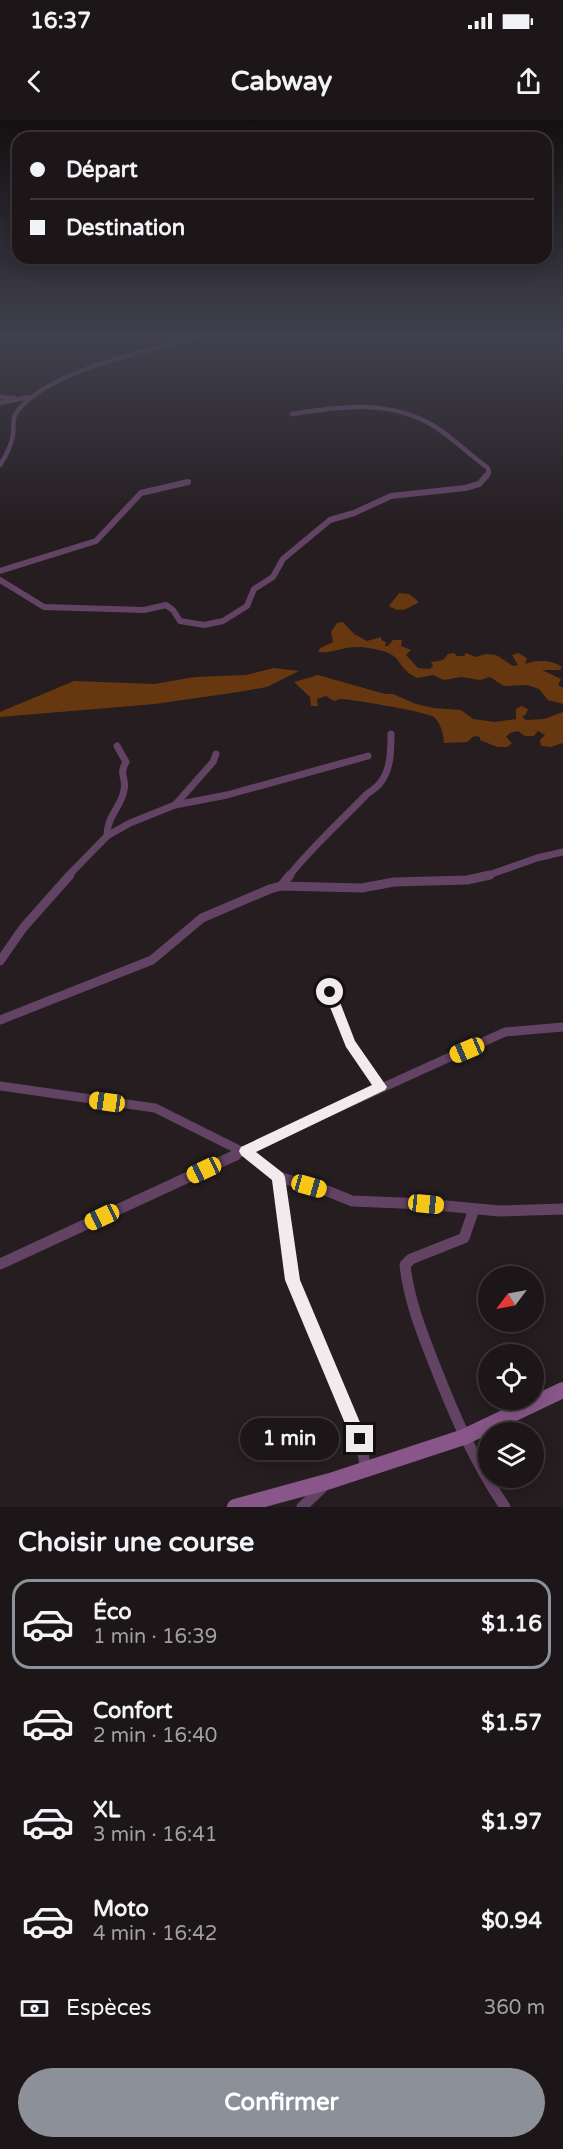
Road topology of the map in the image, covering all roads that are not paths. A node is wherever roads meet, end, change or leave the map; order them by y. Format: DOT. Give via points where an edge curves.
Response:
graph roads {
  1 [pos="19,400"];
  2 [pos="28,400"];
  3 [pos="0,403"];
  4 [pos="292,414"];
  5 [pos="0,465"];
  6 [pos="188,482"];
  7 [pos="0,571"];
  8 [pos="0,580"];
  9 [pos="391,734"];
  10 [pos="117,746"];
  11 [pos="216,754"];
  12 [pos="368,756"];
  13 [pos="175,805"];
  14 [pos="107,836"];
  15 [pos="563,852"];
  16 [pos="281,886"];
  17 [pos="0,961"];
  18 [pos="330,992"];
  19 [pos="0,1020"];
  20 [pos="563,1027"];
  21 [pos="0,1086"];
  22 [pos="381,1087"];
  23 [pos="245,1151"];
  24 [pos="278,1177"];
  25 [pos="474,1209"];
  26 [pos="563,1209"];
  27 [pos="0,1264"];
  28 [pos="563,1390"];
  29 [pos="464,1437"];
  30 [pos="366,1469"];
  31 [pos="330,1481"];
  32 [pos="235,1507"];
  33 [pos="302,1507"];
  34 [pos="505,1507"];
  1 -- 3 [label="street"];
  2 -- 5 [label="street" via="14,415 10,445"];
  4 -- 8 [label="street" via="354,406 388,408 436,427 488,468 489,473 479,484 392,496 330,520 283,559 273,577 254,589 247,606 223,621 204,625 180,621 166,605 144,610 44,607"];
  6 -- 7 [label="street" via="141,493 96,541"];
  9 -- 16 [label="street" via="391,757 381,783 314,845"];
  10 -- 14 [label="street" via="126,762 121,771 125,794 105,825"];
  11 -- 13 [label="street"];
  12 -- 13 [label="street" via="247,791"];
  13 -- 14 [label="street"];
  14 -- 17 [label="street" via="23,928"];
  15 -- 16 [label="street" via="467,880 394,882 362,888"];
  16 -- 19 [label="street" via="202,918 152,960"];
  18 -- 22 [label="street" via="350,1043"];
  20 -- 22 [label="street" via="505,1032"];
  21 -- 23 [label="street" via="155,1108"];
  22 -- 23 [label="street"];
  23 -- 24 [label="street"];
  23 -- 27 [label="street"];
  24 -- 25 [label="street" via="352,1201"];
  24 -- 30 [label="street" via="292,1280 360,1439"];
  25 -- 26 [label="street"];
  25 -- 29 [label="street" via="464,1238 405,1265 406,1285"];
  28 -- 29 [label="street"];
  29 -- 30 [label="street"];
  29 -- 34 [label="street"];
  30 -- 31 [label="street"];
  31 -- 32 [label="street"];
  31 -- 33 [label="street"];
}
